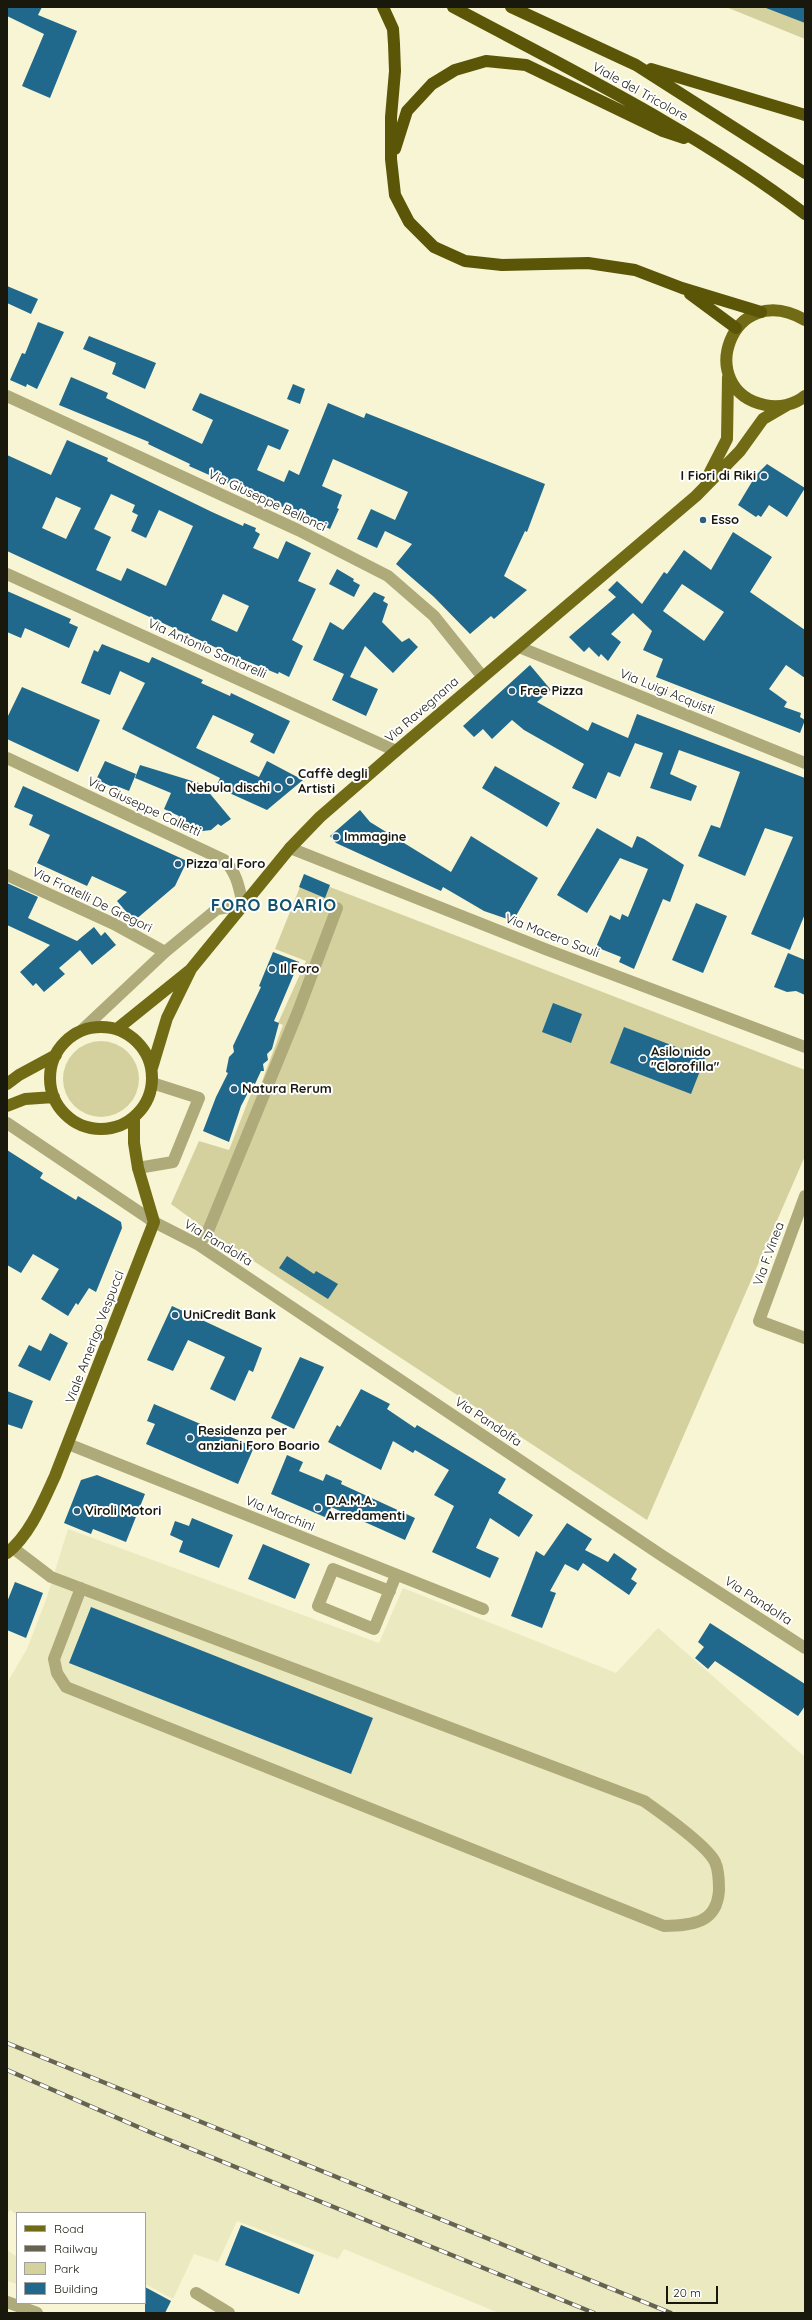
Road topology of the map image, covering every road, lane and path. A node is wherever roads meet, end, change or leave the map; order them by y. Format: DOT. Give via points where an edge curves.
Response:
graph roads {
  1 [pos="383,7"];
  2 [pos="453,7"];
  3 [pos="511,7"];
  4 [pos="636,64"];
  5 [pos="805,115"];
  6 [pos="710,147"];
  7 [pos="391,159"];
  8 [pos="805,173"];
  9 [pos="805,214"];
  10 [pos="682,288"];
  11 [pos="761,312"];
  12 [pos="805,320"];
  13 [pos="736,328"];
  14 [pos="727,371"];
  15 [pos="7,396"];
  16 [pos="805,396"];
  17 [pos="787,405"];
  18 [pos="696,496"];
  19 [pos="7,574"];
  20 [pos="519,647"];
  21 [pos="482,676"];
  22 [pos="396,751"];
  23 [pos="7,758"];
  24 [pos="805,762"];
  25 [pos="290,848"];
  26 [pos="7,875"];
  27 [pos="243,905"];
  28 [pos="337,908"];
  29 [pos="165,952"];
  30 [pos="191,969"];
  31 [pos="117,1029"];
  32 [pos="82,1030"];
  33 [pos="805,1047"];
  34 [pos="56,1055"];
  35 [pos="152,1068"];
  36 [pos="152,1083"];
  37 [pos="7,1084"];
  38 [pos="54,1097"];
  39 [pos="7,1106"];
  40 [pos="134,1117"];
  41 [pos="7,1123"];
  42 [pos="138,1168"];
  43 [pos="805,1196"];
  44 [pos="154,1222"];
  45 [pos="200,1245"];
  46 [pos="805,1338"];
  47 [pos="68,1444"];
  48 [pos="10,1551"];
  49 [pos="396,1575"];
  50 [pos="81,1588"];
  51 [pos="390,1591"];
  52 [pos="483,1609"];
  53 [pos="805,1648"];
  54 [pos="196,2293"];
  55 [pos="7,2302"];
  56 [pos="37,2313"];
  57 [pos="229,2313"];
  1 -- 7 [label="highway" via="393,29 394,44"];
  2 -- 6 [label="highway, Viale del Tricolore"];
  3 -- 4 [label="highway, Viale del Tricolore"];
  4 -- 5 [label="highway"];
  4 -- 8 [label="highway, Viale del Tricolore"];
  6 -- 7 [label="highway" via="663,131 526,65 486,61 455,70 432,84 407,111"];
  6 -- 9 [label="highway, Viale del Tricolore"];
  7 -- 10 [label="highway" via="395,195 409,222 440,250 465,261 502,265 588,263 635,270"];
  10 -- 11 [label="highway"];
  10 -- 13 [label="highway"];
  11 -- 12 [label="main road" via="776,310 792,313"];
  11 -- 13 [label="main road" via="747,318"];
  13 -- 14 [label="main road, Via Ravegnana" via="729,341"];
  14 -- 17 [label="main road" via="734,385 744,396 757,404 772,407"];
  14 -- 18 [label="main road, Via Ravegnana" via="728,439 713,470"];
  15 -- 21 [label="street, Via Giuseppe Bellonci" via="298,530 388,576 434,616"];
  16 -- 17 [label="main road, Via Ravegnana"];
  17 -- 18 [label="main road, Via Ravegnana" via="763,419 740,451"];
  18 -- 20 [label="main road, Via Ravegnana"];
  19 -- 22 [label="street, Via Antonio Santarelli"];
  20 -- 21 [label="main road, Via Ravegnana"];
  20 -- 24 [label="street, Via Luigi Acquisti"];
  21 -- 22 [label="main road, Via Ravegnana"];
  22 -- 25 [label="main road, Via Ravegnana" via="320,817"];
  23 -- 27 [label="street, Via Giuseppe Calletti" via="224,860 233,869"];
  25 -- 27 [label="main road, Via Ravegnana"];
  25 -- 33 [label="street, Via Macero Sauli" via="545,949"];
  26 -- 29 [label="street, Via Fratelli De Gregori" via="114,924"];
  27 -- 29 [label="street" via="217,909"];
  27 -- 30 [label="main road, Via Ravegnana"];
  28 -- 45 [label="street" via="208,1231"];
  29 -- 32 [label="street"];
  30 -- 31 [label="main road, Via Ravegnana"];
  30 -- 35 [label="main road, Via Ravegnana" via="167,1018"];
  31 -- 32 [label="main road" via="106,1027"];
  31 -- 35 [label="main road" via="130,1035 140,1044"];
  32 -- 34 [label="main road" via="63,1045"];
  34 -- 37 [label="main road" via="18,1075"];
  34 -- 38 [label="main road" via="51,1068 50,1083"];
  35 -- 36 [label="main road"];
  36 -- 40 [label="main road" via="147,1102"];
  36 -- 42 [label="street" via="199,1098 173,1162"];
  38 -- 39 [label="main road" via="25,1099"];
  38 -- 40 [label="main road" via="69,1117 92,1128 116,1127"];
  40 -- 42 [label="main road" via="134,1143"];
  41 -- 44 [label="street, Via Pandolfa"];
  42 -- 44 [label="main road"];
  43 -- 46 [label="street, Via F.Vinea" via="759,1321"];
  44 -- 45 [label="street, Via Pandolfa"];
  44 -- 47 [label="main road, Viale Amerigo Vespucci"];
  45 -- 53 [label="street, Via Pandolfa"];
  47 -- 48 [label="main road, Viale Amerigo Vespucci" via="39,1511"];
  47 -- 49 [label="street, Via Marchini"];
  48 -- 50 [label="street" via="51,1577"];
  49 -- 51 [label="street"];
  49 -- 52 [label="street, Via Marchini"];
  50 -- 50 [label="street" via="644,1801 692,1837 715,1862 719,1881 718,1903 708,1917 688,1925 664,1926 66,1687 58,1674 54,1659"];
  51 -- 51 [label="street" via="374,1629 318,1606 333,1569"];
  54 -- 57 [label="street"];
  55 -- 56 [label="street"];
}
